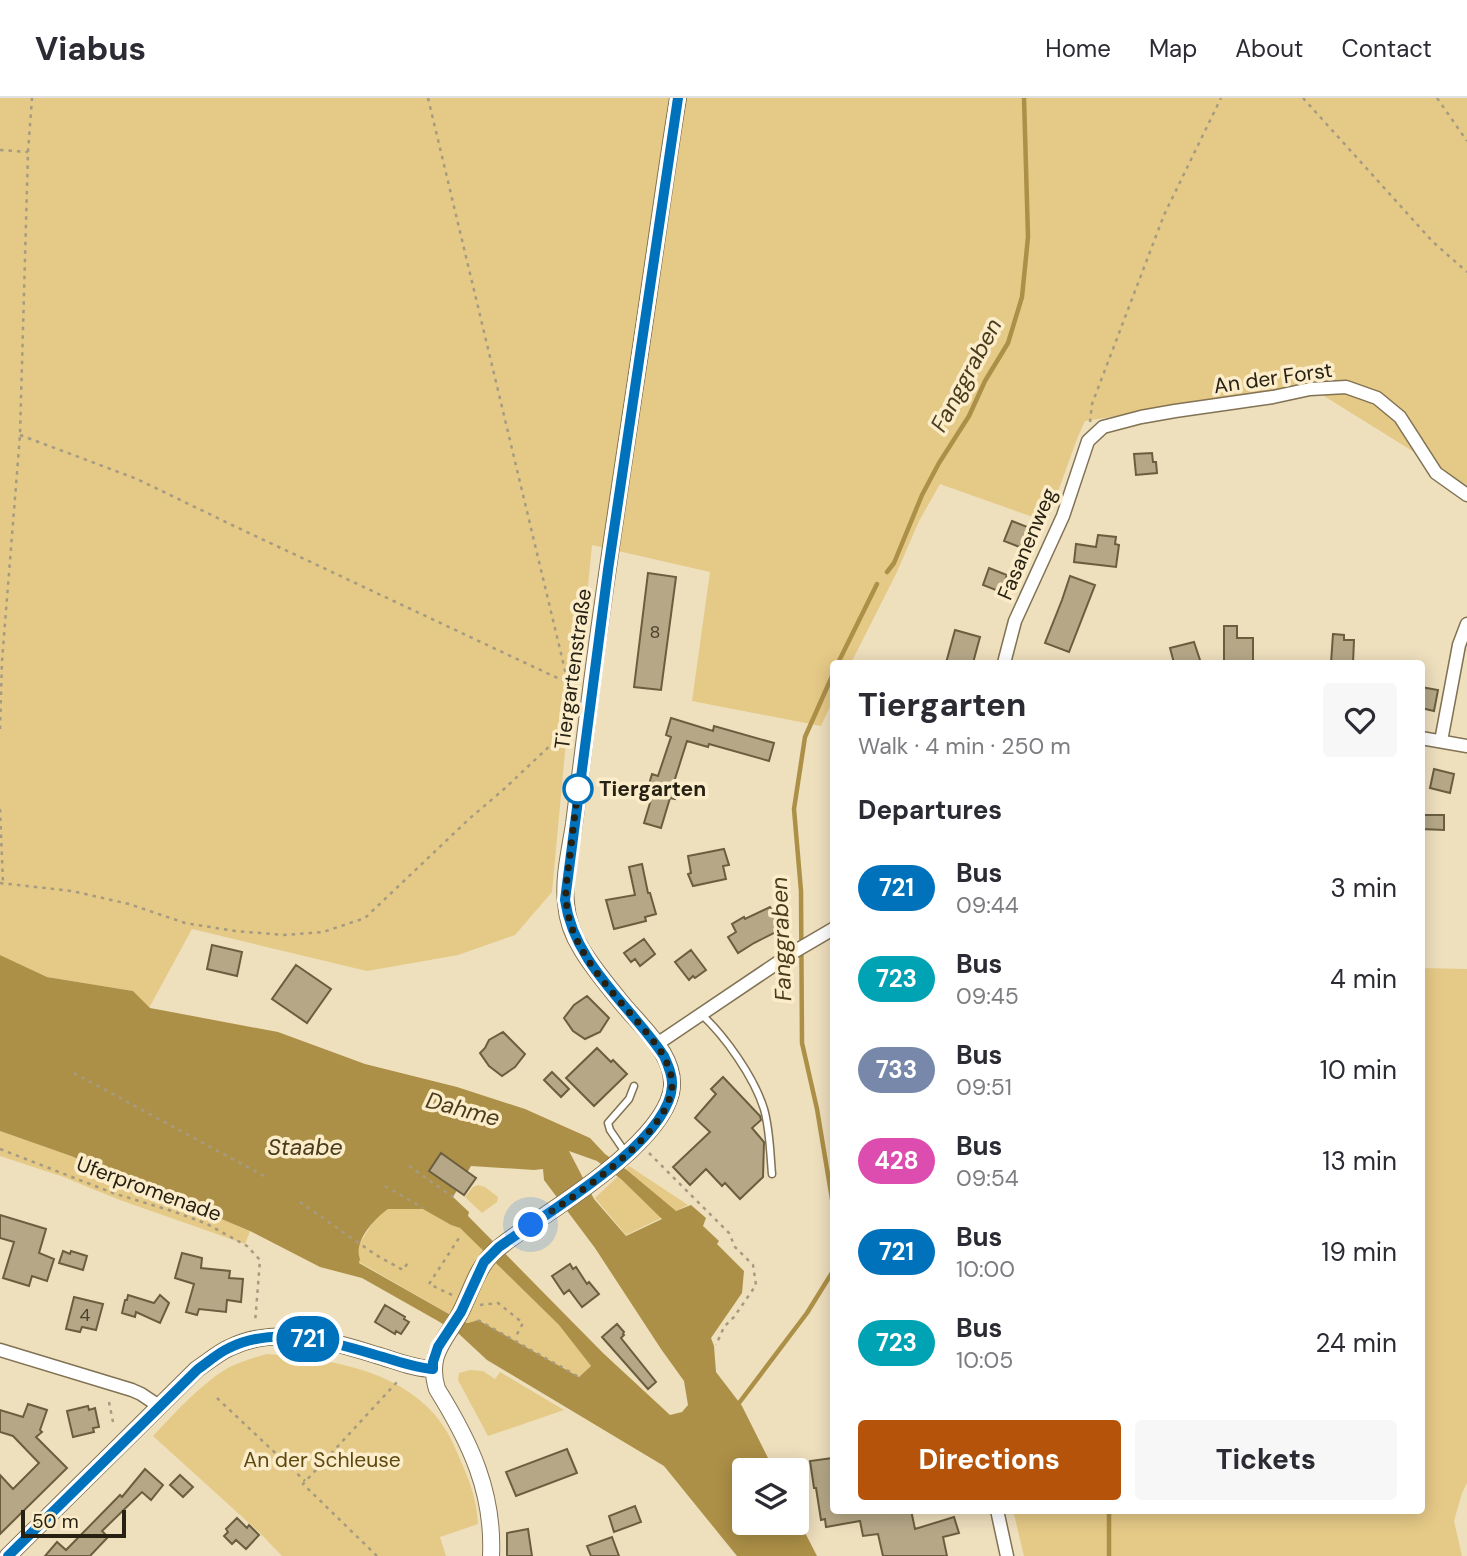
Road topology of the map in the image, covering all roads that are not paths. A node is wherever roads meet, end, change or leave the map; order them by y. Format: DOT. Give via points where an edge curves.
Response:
graph roads {
  1 [pos="678,98"];
  2 [pos="1088,441"];
  3 [pos="1467,495"];
  4 [pos="1467,624"];
  5 [pos="1005,660"];
  6 [pos="1425,739"];
  7 [pos="1441,741"];
  8 [pos="1467,746"];
  9 [pos="830,931"];
  10 [pos="701,1013"];
  11 [pos="657,1044"];
  12 [pos="634,1086"];
  13 [pos="623,1156"];
  14 [pos="772,1174"];
  15 [pos="0,1350"];
  16 [pos="433,1369"];
  17 [pos="159,1406"];
  18 [pos="998,1514"];
  19 [pos="8,1556"];
  20 [pos="491,1556"];
  21 [pos="1007,1556"];
  1 -- 11 [label="street, Tiergartenstraße" via="565,900 582,951"];
  2 -- 3 [label="street, An der Forst" via="1102,427 1141,417 1346,387 1377,398 1400,417 1436,473"];
  2 -- 5 [label="street, Fasanenweg" via="1063,516 1015,621"];
  4 -- 7 [label="street"];
  6 -- 7 [label="street"];
  7 -- 8 [label="street"];
  9 -- 10 [label="street"];
  10 -- 11 [label="street"];
  10 -- 14 [label="lane" via="720,1032 757,1092 768,1128"];
  11 -- 13 [label="street, Tiergartenstraße" via="670,1072 668,1105"];
  12 -- 13 [label="lane" via="608,1123"];
  13 -- 16 [label="street, Tiergartenstraße" via="494,1252 436,1353"];
  15 -- 17 [label="street" via="132,1390"];
  16 -- 17 [label="street" via="317,1340 255,1338 214,1357"];
  16 -- 20 [label="street" via="437,1389 480,1473 488,1499"];
  17 -- 19 [label="street"];
  18 -- 21 [label="street"];
}
